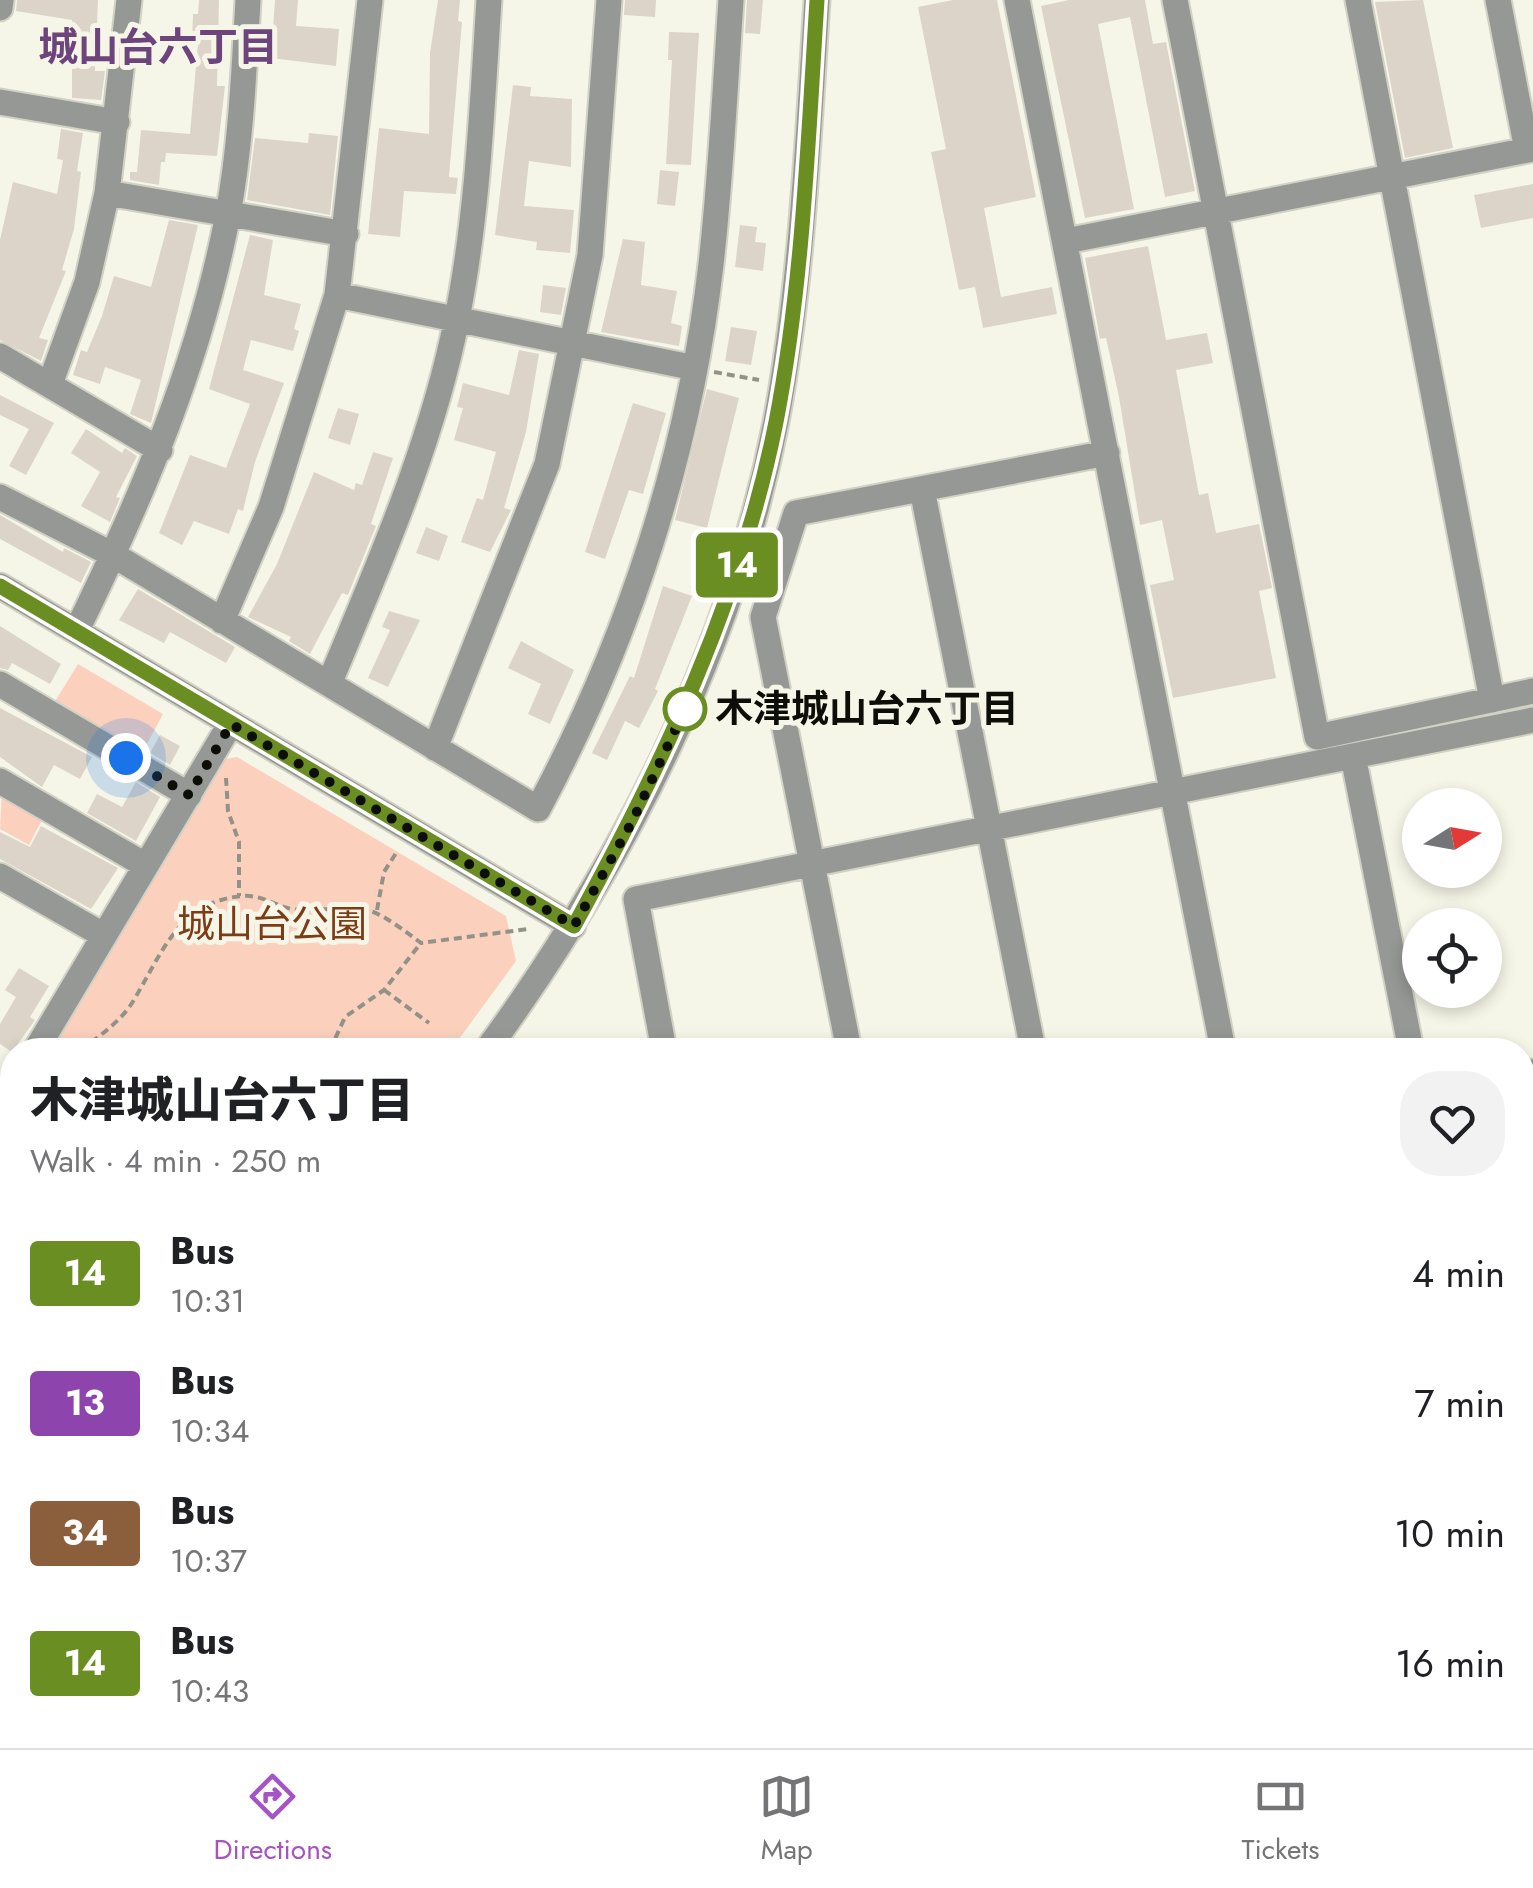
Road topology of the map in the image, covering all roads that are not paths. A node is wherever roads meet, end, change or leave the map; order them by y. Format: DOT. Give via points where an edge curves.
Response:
graph roads {
  1 [pos="1,0"];
  2 [pos="129,0"];
  3 [pos="248,0"];
  4 [pos="370,0"];
  5 [pos="489,0"];
  6 [pos="609,0"];
  7 [pos="731,0"];
  8 [pos="817,0"];
  9 [pos="1017,0"];
  10 [pos="1175,0"];
  11 [pos="1358,0"];
  12 [pos="1498,0"];
  13 [pos="0,8"];
  14 [pos="0,102"];
  15 [pos="117,122"];
  16 [pos="1530,150"];
  17 [pos="1392,176"];
  18 [pos="108,193"];
  19 [pos="1216,210"];
  20 [pos="228,214"];
  21 [pos="346,234"];
  22 [pos="1066,242"];
  23 [pos="337,295"];
  24 [pos="457,320"];
  25 [pos="575,344"];
  26 [pos="0,356"];
  27 [pos="695,368"];
  28 [pos="50,384"];
  29 [pos="160,450"];
  30 [pos="1107,454"];
  31 [pos="922,488"];
  32 [pos="0,496"];
  33 [pos="115,556"];
  34 [pos="0,586"];
  35 [pos="222,621"];
  36 [pos="77,630"];
  37 [pos="0,684"];
  38 [pos="329,684"];
  39 [pos="1533,691"];
  40 [pos="1492,700"];
  41 [pos="1533,721"];
  42 [pos="231,724"];
  43 [pos="435,748"];
  44 [pos="1353,756"];
  45 [pos="0,781"];
  46 [pos="1172,791"];
  47 [pos="189,795"];
  48 [pos="990,826"];
  49 [pos="813,863"];
  50 [pos="145,865"];
  51 [pos="0,876"];
  52 [pos="574,926"];
  53 [pos="102,934"];
  54 [pos="43,1038"];
  55 [pos="496,1038"];
  56 [pos="662,1038"];
  57 [pos="847,1038"];
  58 [pos="1031,1038"];
  59 [pos="1221,1038"];
  60 [pos="1410,1038"];
  1 -- 13 [label="street"];
  2 -- 15 [label="street"];
  3 -- 20 [label="street"];
  4 -- 21 [label="street"];
  5 -- 24 [label="street" via="476,196"];
  6 -- 25 [label="street" via="590,255"];
  7 -- 27 [label="street" via="711,266"];
  8 -- 52 [label="street" via="804,218 782,383 752,517 672,741"];
  9 -- 22 [label="street"];
  10 -- 19 [label="street"];
  11 -- 17 [label="street"];
  12 -- 16 [label="street"];
  14 -- 15 [label="street"];
  15 -- 18 [label="street"];
  16 -- 17 [label="street"];
  17 -- 19 [label="street"];
  17 -- 40 [label="street"];
  18 -- 20 [label="street"];
  18 -- 28 [label="street" via="87,282"];
  19 -- 22 [label="street"];
  19 -- 40 [label="street" via="1318,737"];
  20 -- 21 [label="street"];
  20 -- 29 [label="street" via="198,337"];
  21 -- 23 [label="street"];
  22 -- 30 [label="street"];
  23 -- 24 [label="street"];
  23 -- 35 [label="street" via="271,506"];
  24 -- 25 [label="street"];
  24 -- 38 [label="street" via="418,458"];
  25 -- 27 [label="street"];
  25 -- 43 [label="street" via="547,464"];
  26 -- 28 [label="street"];
  27 -- 43 [label="street" via="645,565 575,740 538,809"];
  28 -- 29 [label="street"];
  29 -- 33 [label="street"];
  30 -- 31 [label="street"];
  30 -- 46 [label="street"];
  31 -- 48 [label="street"];
  31 -- 49 [label="street" via="796,513 763,617"];
  32 -- 33 [label="street"];
  33 -- 35 [label="street"];
  33 -- 36 [label="street"];
  34 -- 36 [label="street"];
  35 -- 38 [label="street"];
  36 -- 42 [label="street"];
  37 -- 47 [label="street"];
  38 -- 43 [label="street"];
  39 -- 40 [label="street"];
  41 -- 44 [label="street"];
  42 -- 47 [label="street"];
  42 -- 52 [label="street"];
  44 -- 46 [label="street"];
  44 -- 60 [label="street"];
  45 -- 50 [label="street"];
  46 -- 48 [label="street"];
  46 -- 59 [label="street"];
  47 -- 50 [label="street"];
  48 -- 49 [label="street"];
  48 -- 58 [label="street"];
  49 -- 56 [label="street" via="636,899"];
  49 -- 57 [label="street"];
  50 -- 53 [label="street"];
  51 -- 53 [label="street"];
  52 -- 55 [label="street"];
  53 -- 54 [label="street"];
}
